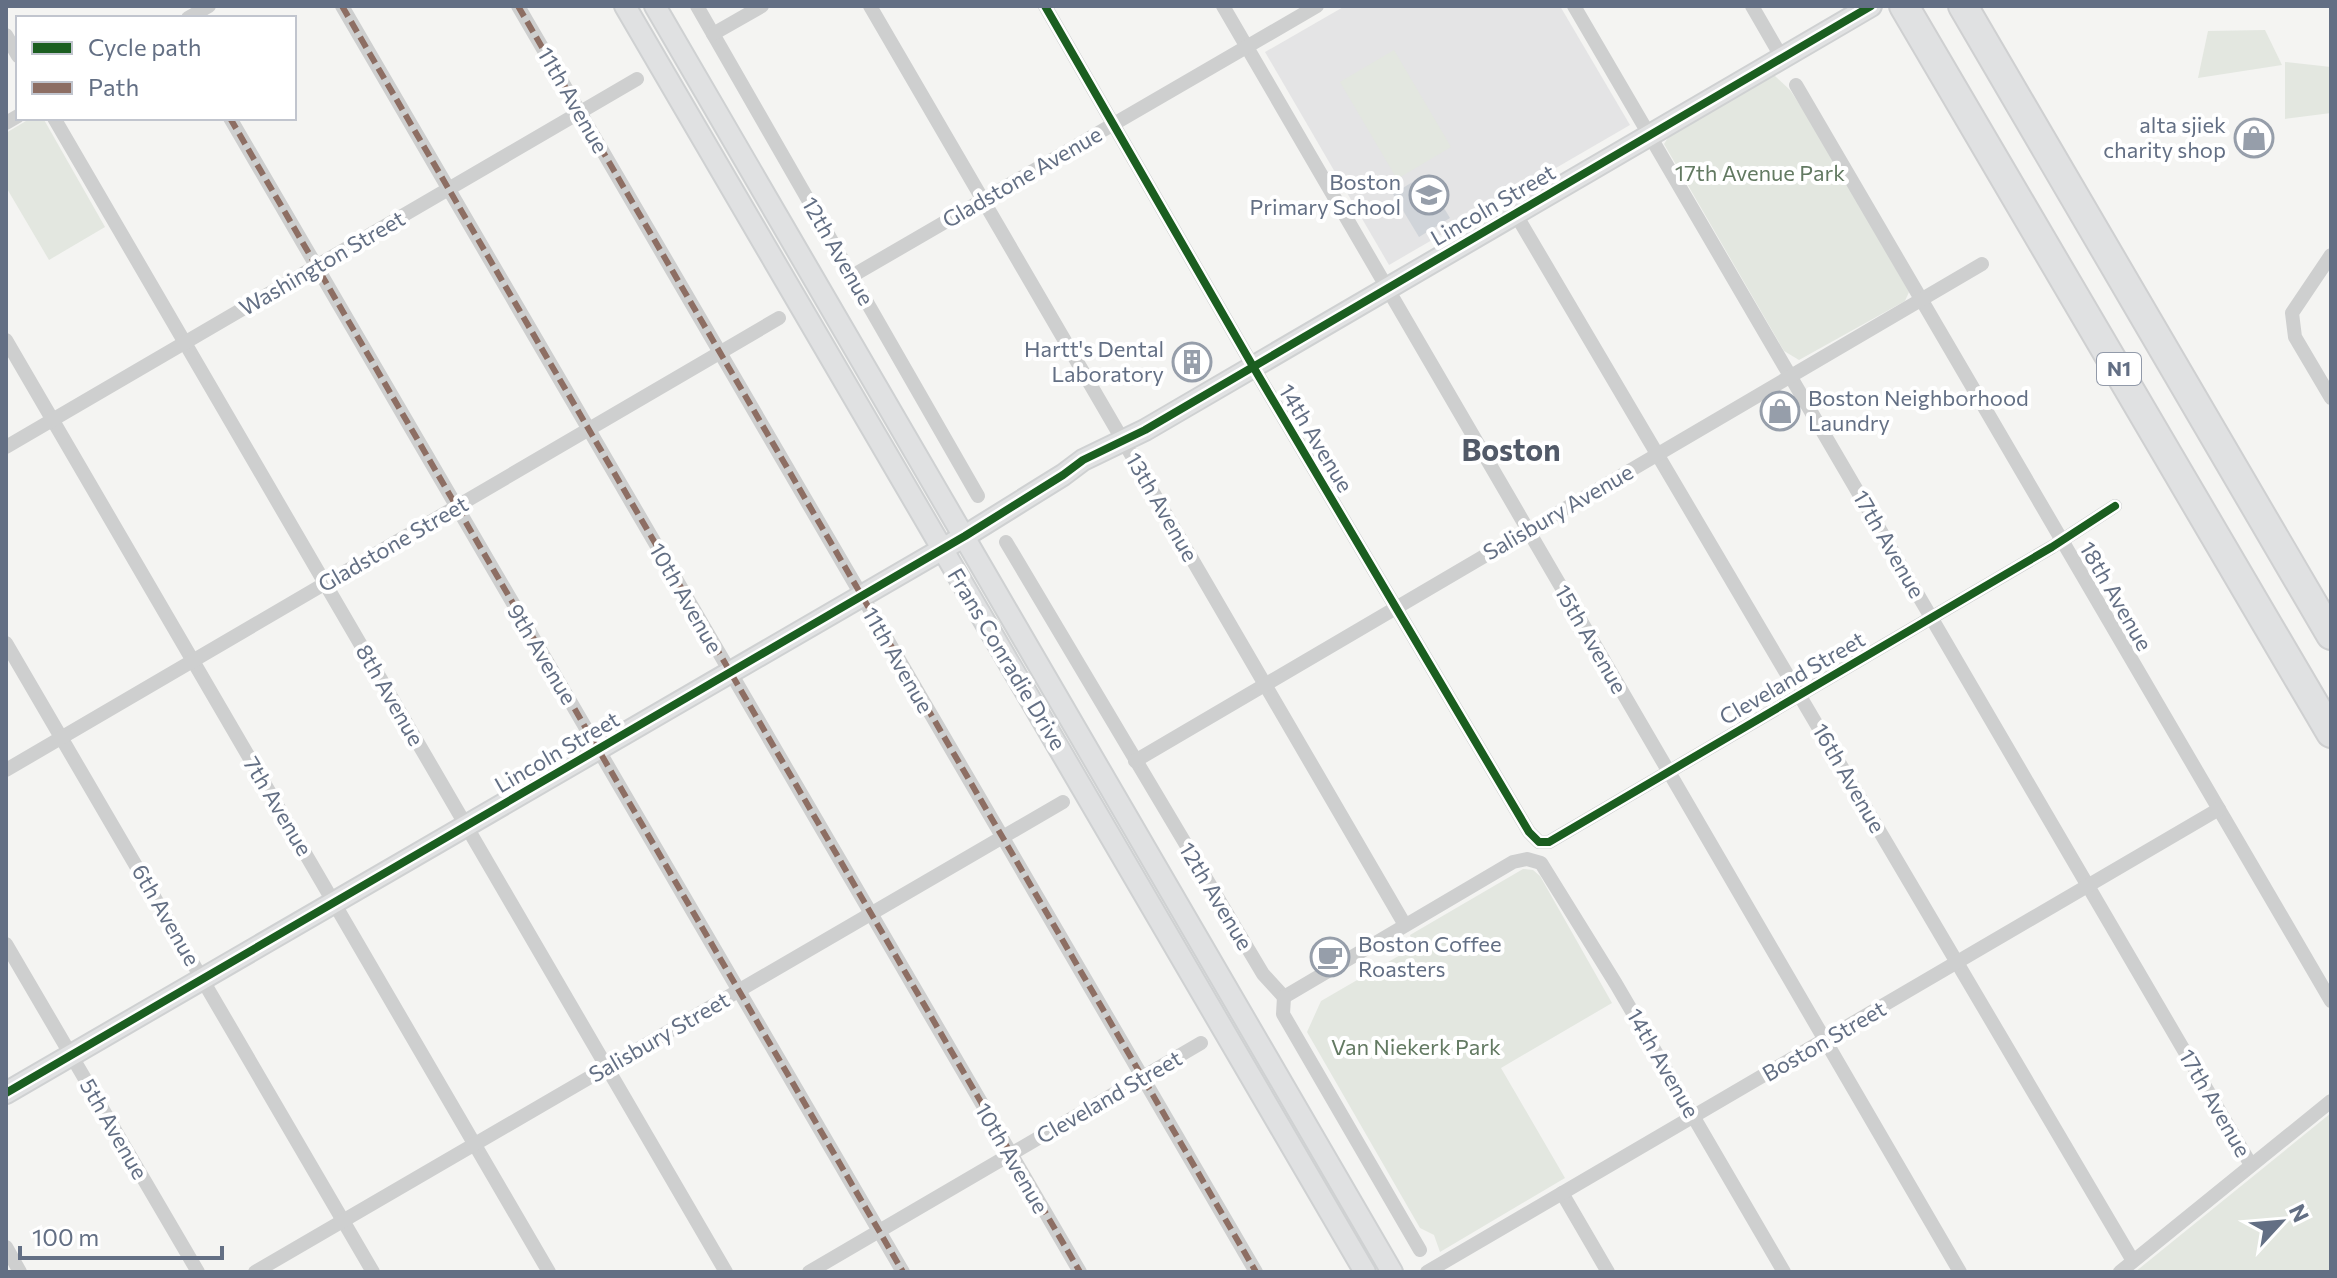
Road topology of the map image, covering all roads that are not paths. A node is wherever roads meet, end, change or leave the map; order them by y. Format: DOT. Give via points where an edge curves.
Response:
graph roads {
  1 [pos="209,6"];
  2 [pos="342,6"];
  3 [pos="518,6"];
  4 [pos="625,6"];
  5 [pos="655,6"];
  6 [pos="697,6"];
  7 [pos="762,6"];
  8 [pos="870,6"];
  9 [pos="1045,6"];
  10 [pos="1223,6"];
  11 [pos="1317,6"];
  12 [pos="1574,6"];
  13 [pos="1752,6"];
  14 [pos="1871,6"];
  15 [pos="1904,6"];
  16 [pos="1963,6"];
  17 [pos="192,16"];
  18 [pos="713,34"];
  19 [pos="6,35"];
  20 [pos="1247,47"];
  21 [pos="16,52"];
  22 [pos="1782,58"];
  23 [pos="637,79"];
  24 [pos="1796,85"];
  25 [pos="580,112"];
  26 [pos="55,120"];
  27 [pos="231,120"];
  28 [pos="1114,123"];
  29 [pos="1649,136"];
  30 [pos="448,190"];
  31 [pos="983,199"];
  32 [pos="1515,213"];
  33 [pos="2331,255"];
  34 [pos="1982,264"];
  35 [pos="316,265"];
  36 [pos="852,276"];
  37 [pos="1387,288"];
  38 [pos="1922,300"];
  39 [pos="779,318"];
  40 [pos="6,340"];
  41 [pos="185,343"];
  42 [pos="720,354"];
  43 [pos="1255,365"];
  44 [pos="1792,377"];
  45 [pos="2331,398"];
  46 [pos="52,420"];
  47 [pos="588,430"];
  48 [pos="1128,440"];
  49 [pos="6,447"];
  50 [pos="1659,453"];
  51 [pos="978,496"];
  52 [pos="2115,506"];
  53 [pos="456,507"];
  54 [pos="1528,530"];
  55 [pos="965,536"];
  56 [pos="2062,540"];
  57 [pos="1006,542"];
  58 [pos="942,549"];
  59 [pos="325,584"];
  60 [pos="861,596"];
  61 [pos="1396,607"];
  62 [pos="1932,617"];
  63 [pos="2331,635"];
  64 [pos="6,643"];
  65 [pos="194,662"];
  66 [pos="729,672"];
  67 [pos="1264,683"];
  68 [pos="1800,694"];
  69 [pos="2331,733"];
  70 [pos="62,737"];
  71 [pos="599,749"];
  72 [pos="1135,761"];
  73 [pos="6,770"];
  74 [pos="1668,771"];
  75 [pos="1063,802"];
  76 [pos="2219,809"];
  77 [pos="466,825"];
  78 [pos="1001,836"];
  79 [pos="1539,842"];
  80 [pos="2089,886"];
  81 [pos="334,902"];
  82 [pos="870,913"];
  83 [pos="1405,925"];
  84 [pos="6,944"];
  85 [pos="1958,963"];
  86 [pos="203,979"];
  87 [pos="737,991"];
  88 [pos="1284,997"];
  89 [pos="2331,1001"];
  90 [pos="1825,1040"];
  91 [pos="1201,1043"];
  92 [pos="70,1056"];
  93 [pos="606,1067"];
  94 [pos="1143,1077"];
  95 [pos="6,1093"];
  96 [pos="2331,1101"];
  97 [pos="1694,1116"];
  98 [pos="475,1144"];
  99 [pos="1011,1155"];
  100 [pos="2251,1165"];
  101 [pos="1562,1193"];
  102 [pos="343,1221"];
  103 [pos="880,1230"];
  104 [pos="6,1247"];
  105 [pos="1420,1250"];
  106 [pos="2133,1261"];
  107 [pos="20,1272"];
  108 [pos="198,1272"];
  109 [pos="255,1272"];
  110 [pos="373,1272"];
  111 [pos="549,1272"];
  112 [pos="726,1272"];
  113 [pos="809,1272"];
  114 [pos="903,1272"];
  115 [pos="1080,1272"];
  116 [pos="1256,1272"];
  117 [pos="1365,1272"];
  118 [pos="1392,1272"];
  119 [pos="1427,1272"];
  120 [pos="1608,1272"];
  121 [pos="1784,1272"];
  122 [pos="1960,1272"];
  123 [pos="2120,1272"];
  1 -- 17 [label="street"];
  2 -- 30 [label="street, 10th Avenue"];
  3 -- 25 [label="street, 11th Avenue"];
  4 -- 58 [label="main road, Frans Conradie Drive"];
  5 -- 55 [label="main road, Frans Conradie Drive"];
  6 -- 18 [label="street, 12th Avenue"];
  7 -- 18 [label="street"];
  8 -- 31 [label="street, 13th Avenue"];
  9 -- 28 [label="street, 14th Avenue"];
  10 -- 20 [label="street, 15th Avenue"];
  11 -- 20 [label="street, Gladstone Avenue"];
  12 -- 29 [label="street, 17th Avenue"];
  13 -- 22 [label="street"];
  14 -- 22 [label="main road, Lincoln Street"];
  15 -- 69 [label="highway, N1"];
  16 -- 63 [label="highway, N1"];
  18 -- 36 [label="street, 12th Avenue"];
  19 -- 21 [label="street"];
  20 -- 28 [label="street, Gladstone Avenue"];
  20 -- 37 [label="street, 15th Avenue"];
  22 -- 29 [label="main road, Lincoln Street"];
  23 -- 25 [label="street, Washington Street"];
  24 -- 38 [label="street, 18th Avenue"];
  25 -- 30 [label="street, Washington Street"];
  25 -- 42 [label="street, 11th Avenue"];
  26 -- 41 [label="street, 8th Avenue"];
  27 -- 35 [label="street, 9th Avenue"];
  28 -- 31 [label="street, Gladstone Avenue"];
  28 -- 43 [label="street, 14th Avenue"];
  29 -- 32 [label="main road, Lincoln Street"];
  29 -- 44 [label="street, 17th Avenue"];
  30 -- 35 [label="street, Washington Street"];
  30 -- 47 [label="street, 10th Avenue"];
  31 -- 36 [label="street, Gladstone Avenue"];
  31 -- 48 [label="street, 13th Avenue"];
  32 -- 37 [label="main road, Lincoln Street"];
  32 -- 50 [label="street, 16th Avenue"];
  33 -- 45 [label="street" via="2292,313 2295,337"];
  34 -- 38 [label="street, Salisbury Avenue"];
  35 -- 41 [label="street, Washington Street"];
  35 -- 53 [label="street, 9th Avenue"];
  36 -- 51 [label="street, 12th Avenue"];
  37 -- 43 [label="main road, Lincoln Street"];
  37 -- 54 [label="street, 15th Avenue"];
  38 -- 44 [label="street, Salisbury Avenue"];
  38 -- 56 [label="street, 18th Avenue"];
  39 -- 42 [label="street, Gladstone Street"];
  40 -- 46 [label="street, 7th Avenue"];
  41 -- 46 [label="street, Washington Street"];
  41 -- 59 [label="street, 8th Avenue"];
  42 -- 47 [label="street, Gladstone Street"];
  42 -- 60 [label="street, 11th Avenue"];
  43 -- 48 [label="main road, Lincoln Street"];
  43 -- 61 [label="street, 14th Avenue"];
  44 -- 50 [label="street, Salisbury Avenue"];
  44 -- 62 [label="street, 17th Avenue"];
  46 -- 49 [label="street, Washington Street"];
  46 -- 65 [label="street, 7th Avenue"];
  47 -- 53 [label="street, Gladstone Street"];
  47 -- 66 [label="street, 10th Avenue"];
  48 -- 55 [label="main road, Lincoln Street" via="1075,464"];
  48 -- 67 [label="street, 13th Avenue"];
  50 -- 54 [label="street, Salisbury Avenue"];
  50 -- 68 [label="street, 16th Avenue"];
  52 -- 56 [label="street, Cleveland Street"];
  53 -- 59 [label="street, Gladstone Street"];
  53 -- 71 [label="street, 9th Avenue"];
  54 -- 61 [label="street, Salisbury Avenue"];
  54 -- 74 [label="street, 15th Avenue"];
  55 -- 58 [label="main road, Lincoln Street"];
  55 -- 118 [label="main road, Frans Conradie Drive"];
  56 -- 62 [label="street, Cleveland Street"];
  56 -- 76 [label="street, 18th Avenue"];
  57 -- 72 [label="street, 12th Avenue"];
  58 -- 60 [label="main road, Lincoln Street"];
  58 -- 117 [label="main road, Frans Conradie Drive"];
  59 -- 65 [label="street, Gladstone Street"];
  59 -- 77 [label="street, 8th Avenue"];
  60 -- 66 [label="main road, Lincoln Street"];
  60 -- 78 [label="street, 11th Avenue"];
  61 -- 67 [label="street, Salisbury Avenue"];
  61 -- 79 [label="street, 14th Avenue"];
  62 -- 68 [label="street, Cleveland Street"];
  62 -- 80 [label="street, 17th Avenue"];
  64 -- 70 [label="street, 6th Avenue"];
  65 -- 70 [label="street, Gladstone Street"];
  65 -- 81 [label="street, 7th Avenue"];
  66 -- 71 [label="main road, Lincoln Street"];
  66 -- 82 [label="street, 10th Avenue"];
  67 -- 72 [label="street, Salisbury Avenue"];
  67 -- 83 [label="street, 13th Avenue"];
  68 -- 74 [label="street, Cleveland Street"];
  68 -- 85 [label="street, 16th Avenue"];
  70 -- 73 [label="street, Gladstone Street"];
  70 -- 86 [label="street, 6th Avenue"];
  71 -- 77 [label="main road, Lincoln Street"];
  71 -- 87 [label="street, 9th Avenue"];
  72 -- 88 [label="street, 12th Avenue" via="1263,974"];
  74 -- 79 [label="street, Cleveland Street" via="1549,842"];
  74 -- 90 [label="street, 15th Avenue"];
  75 -- 78 [label="street, Salisbury Street"];
  76 -- 80 [label="street, Boston Street"];
  76 -- 89 [label="street, 18th Avenue"];
  77 -- 81 [label="main road, Lincoln Street"];
  77 -- 93 [label="street, 8th Avenue"];
  78 -- 82 [label="street, Salisbury Street"];
  78 -- 94 [label="street, 11th Avenue"];
  80 -- 85 [label="street, Boston Street"];
  80 -- 100 [label="street, 17th Avenue"];
  81 -- 86 [label="main road, Lincoln Street"];
  81 -- 98 [label="street, 7th Avenue"];
  82 -- 87 [label="street, Salisbury Street"];
  82 -- 99 [label="street, 10th Avenue"];
  83 -- 88 [label="street"];
  83 -- 97 [label="street, 14th Avenue" via="1513,862 1534,860 1550,873"];
  84 -- 92 [label="street, 5th Avenue"];
  85 -- 90 [label="street, Boston Street"];
  85 -- 106 [label="street, 16th Avenue"];
  86 -- 92 [label="main road, Lincoln Street"];
  86 -- 102 [label="street, 6th Avenue"];
  87 -- 93 [label="street, Salisbury Street"];
  87 -- 103 [label="street, 9th Avenue"];
  88 -- 105 [label="street, 12th Avenue" via="1283,1014"];
  90 -- 97 [label="street, Boston Street"];
  90 -- 122 [label="street, 15th Avenue"];
  91 -- 94 [label="street, Cleveland Street"];
  92 -- 95 [label="main road, Lincoln Street"];
  92 -- 108 [label="street, 5th Avenue"];
  93 -- 98 [label="street, Salisbury Street"];
  93 -- 112 [label="street, 8th Avenue"];
  94 -- 99 [label="street, Cleveland Street"];
  94 -- 116 [label="street, 11th Avenue"];
  96 -- 100 [label="street"];
  97 -- 101 [label="street, Boston Street"];
  97 -- 121 [label="street, 14th Avenue"];
  98 -- 102 [label="street, Salisbury Street"];
  98 -- 111 [label="street, 7th Avenue"];
  99 -- 103 [label="street, Cleveland Street"];
  99 -- 115 [label="street, 10th Avenue"];
  100 -- 106 [label="street"];
  101 -- 119 [label="street, Boston Street"];
  101 -- 120 [label="street"];
  102 -- 109 [label="street, Salisbury Street"];
  102 -- 110 [label="street, 6th Avenue"];
  103 -- 113 [label="street, Cleveland Street"];
  103 -- 114 [label="street, 9th Avenue"];
  104 -- 107 [label="street"];
  106 -- 123 [label="street"];
}
